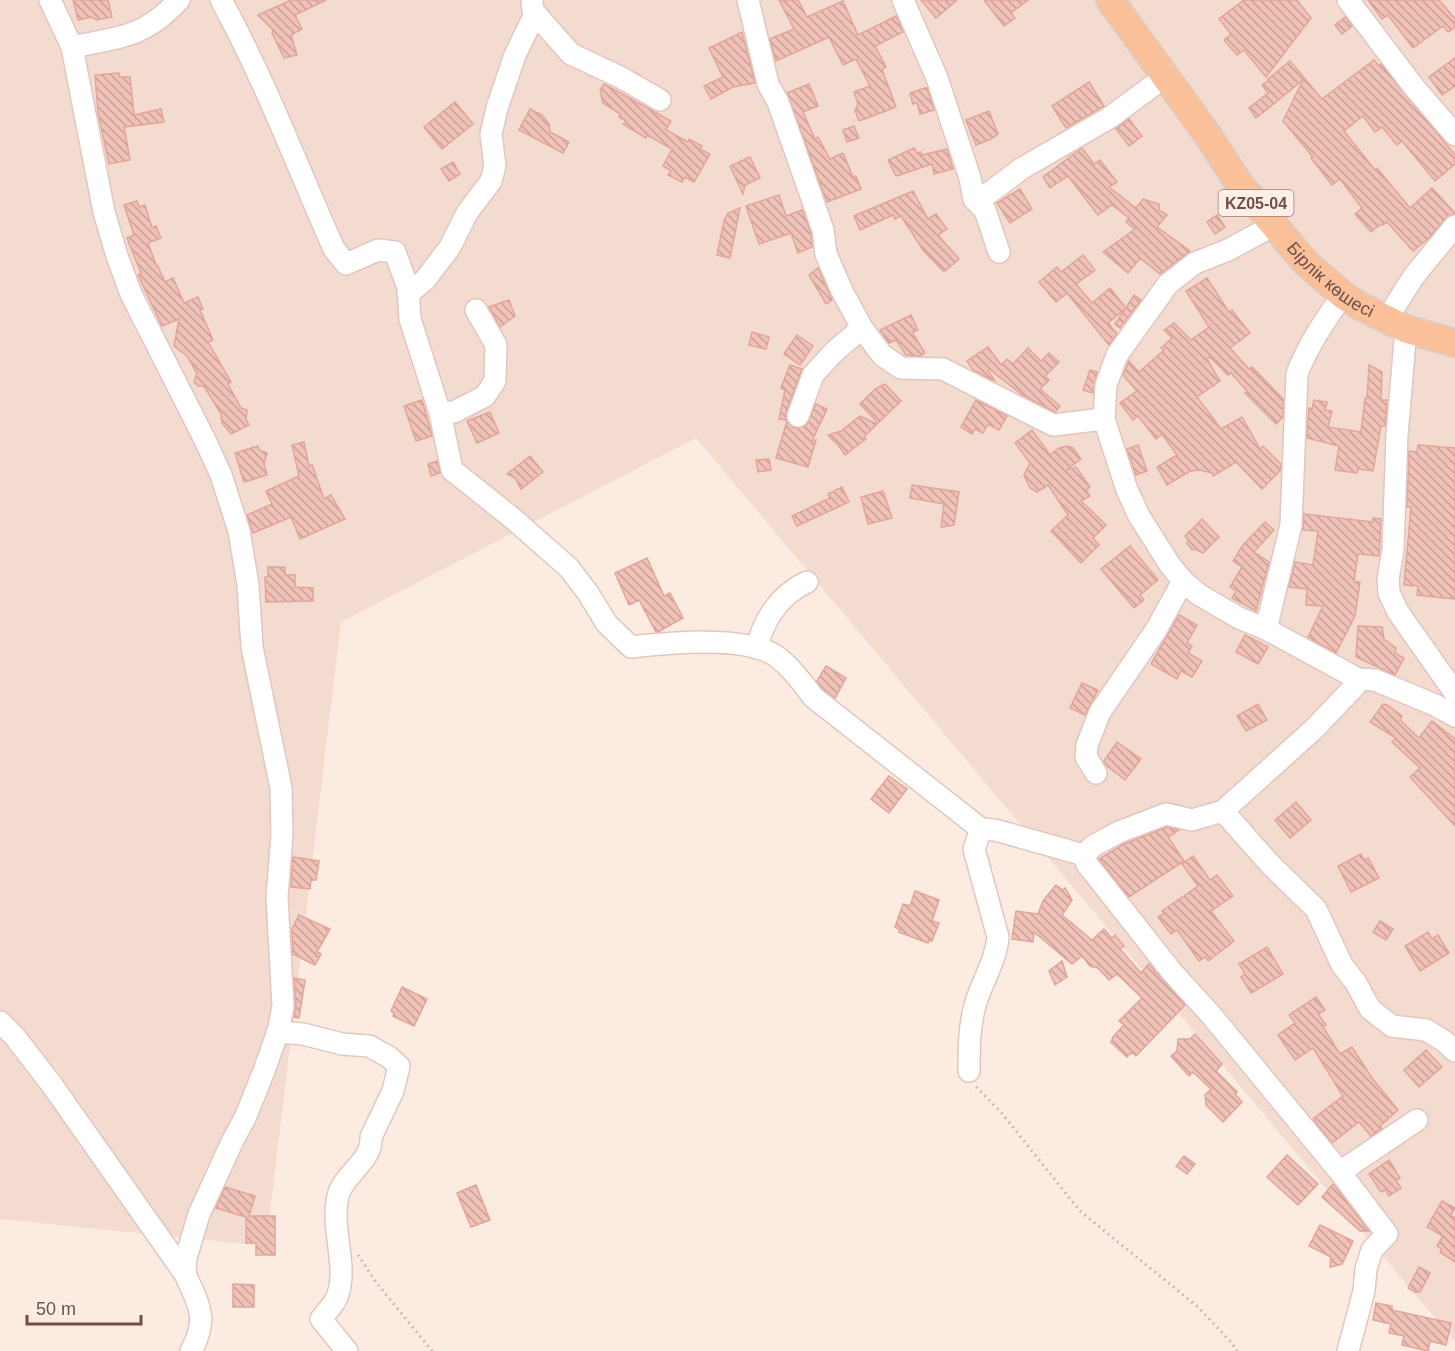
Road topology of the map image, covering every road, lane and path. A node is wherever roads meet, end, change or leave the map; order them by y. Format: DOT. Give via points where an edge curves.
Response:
graph roads {
  1 [pos="50,0"];
  2 [pos="179,0"];
  3 [pos="221,0"];
  4 [pos="748,0"];
  5 [pos="903,0"];
  6 [pos="1110,0"];
  7 [pos="1348,0"];
  8 [pos="535,7"];
  9 [pos="72,47"];
  10 [pos="1166,76"];
  11 [pos="660,100"];
  12 [pos="1455,135"];
  13 [pos="974,199"];
  14 [pos="1274,225"];
  15 [pos="1455,226"];
  16 [pos="999,252"];
  17 [pos="408,294"];
  18 [pos="1343,295"];
  19 [pos="476,310"];
  20 [pos="1396,325"];
  21 [pos="862,328"];
  22 [pos="1455,343"];
  23 [pos="440,413"];
  24 [pos="798,416"];
  25 [pos="1104,419"];
  26 [pos="1183,580"];
  27 [pos="807,582"];
  28 [pos="1266,629"];
  29 [pos="757,648"];
  30 [pos="1358,679"];
  31 [pos="1455,693"];
  32 [pos="1455,716"];
  33 [pos="1096,773"];
  34 [pos="1223,811"];
  35 [pos="981,829"];
  36 [pos="1084,855"];
  37 [pos="0,1022"];
  38 [pos="277,1032"];
  39 [pos="1455,1051"];
  40 [pos="969,1071"];
  41 [pos="1417,1120"];
  42 [pos="1340,1172"];
  43 [pos="357,1252"];
  44 [pos="185,1274"];
  45 [pos="191,1351"];
  46 [pos="347,1351"];
  47 [pos="432,1351"];
  48 [pos="1237,1351"];
  49 [pos="1348,1351"];
  1 -- 9 [label="street"];
  2 -- 9 [label="street" via="164,17 136,33"];
  3 -- 17 [label="street" via="263,82 334,249 346,264 378,250 395,252"];
  4 -- 21 [label="street" via="768,84 778,102 823,231 826,254"];
  5 -- 13 [label="street" via="937,78"];
  6 -- 10 [label="main road, Бірлік көшесі / KZ05-04"];
  7 -- 12 [label="street"];
  8 -- 11 [label="street" via="571,54"];
  8 -- 17 [label="street" via="497,108 491,134 495,166 490,181 450,247 425,280"];
  9 -- 38 [label="street" via="104,212 117,256 131,294 221,475 239,531 252,647 281,788 277,913 283,1006"];
  10 -- 13 [label="street" via="1109,118 1021,169 990,193"];
  10 -- 14 [label="main road, Бірлік көшесі / KZ05-04" via="1238,182"];
  13 -- 16 [label="street" via="985,210"];
  14 -- 18 [label="main road, Бірлік көшесі / KZ05-04" via="1306,263"];
  14 -- 25 [label="street" via="1195,263 1168,284 1117,355 1106,385"];
  15 -- 20 [label="street" via="1414,276"];
  17 -- 23 [label="street" via="410,319"];
  18 -- 20 [label="main road, Бірлік көшесі / KZ05-04"];
  18 -- 28 [label="street" via="1319,330 1297,374 1291,525"];
  19 -- 23 [label="street" via="496,345 495,381 485,396 454,412"];
  20 -- 22 [label="main road, Бірлік көшесі / KZ05-04"];
  20 -- 31 [label="street" via="1398,435 1389,593"];
  21 -- 24 [label="street" via="813,375"];
  21 -- 25 [label="street" via="882,355 901,368 943,369 1053,425"];
  23 -- 29 [label="street" via="452,470 569,568 607,624 631,647 677,642"];
  25 -- 26 [label="street" via="1139,516"];
  26 -- 28 [label="street" via="1198,594"];
  26 -- 33 [label="street" via="1156,630 1100,712 1086,757"];
  27 -- 29 [label="street" via="780,601 760,634"];
  28 -- 30 [label="street"];
  29 -- 35 [label="street" via="775,656 813,697"];
  30 -- 32 [label="street" via="1376,680"];
  30 -- 34 [label="street" via="1314,729"];
  34 -- 36 [label="street" via="1192,820 1166,814 1119,832"];
  34 -- 39 [label="street" via="1316,909 1337,956 1370,1009 1392,1026 1426,1030"];
  35 -- 36 [label="street"];
  35 -- 40 [label="street" via="974,849 998,937 970,1026"];
  36 -- 42 [label="street" via="1087,864 1172,972"];
  37 -- 44 [label="street" via="52,1085"];
  38 -- 44 [label="street" via="245,1118 199,1214"];
  38 -- 46 [label="street" via="369,1047 399,1066 393,1090 371,1137 372,1144 344,1181 338,1196 340,1279 337,1297 321,1319"];
  40 -- 48 [label="path" via="973,1084 1000,1111 1080,1211 1197,1307"];
  41 -- 42 [label="street"];
  42 -- 49 [label="street" via="1387,1234 1372,1250"];
  43 -- 47 [label="path"];
  44 -- 45 [label="street" via="201,1308 198,1338"];
}
